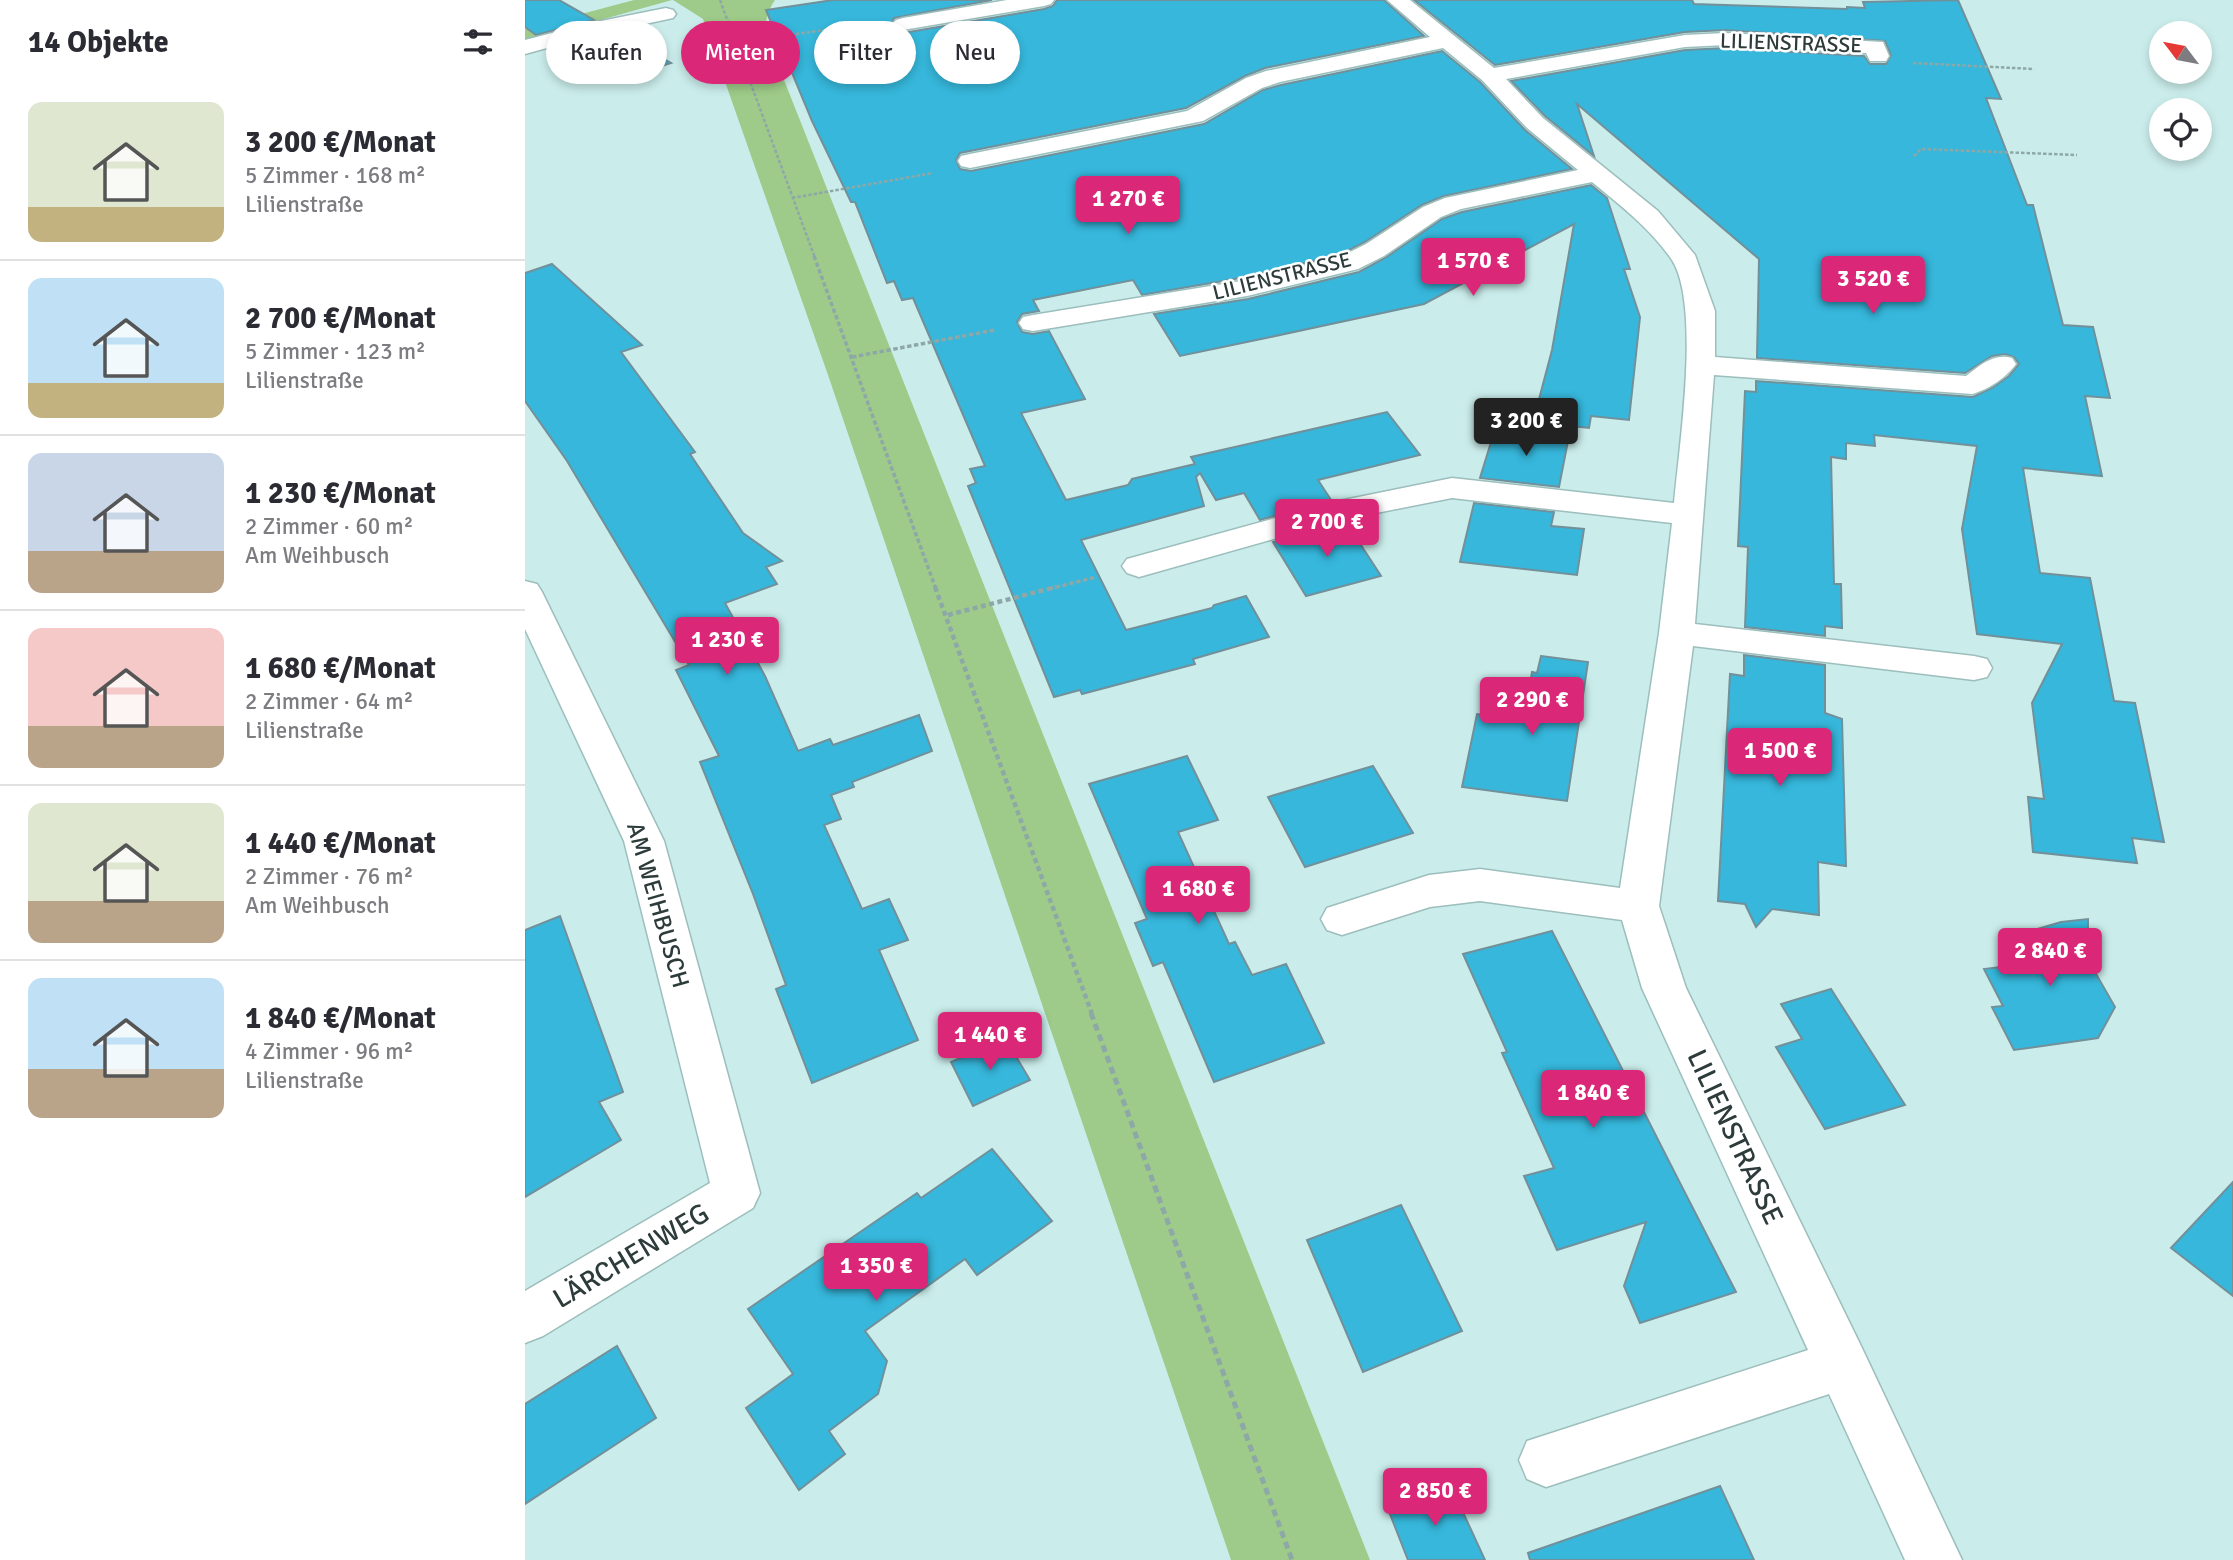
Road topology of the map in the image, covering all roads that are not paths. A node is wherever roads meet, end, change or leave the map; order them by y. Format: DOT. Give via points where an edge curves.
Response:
graph roads {
  1 [pos="1044,0"];
  2 [pos="1397,0"];
  3 [pos="666,14"];
  4 [pos="916,22"];
  5 [pos="1448,40"];
  6 [pos="525,47"];
  7 [pos="1878,56"];
  8 [pos="1490,75"];
  9 [pos="970,161"];
  10 [pos="1599,173"];
  11 [pos="1033,323"];
  12 [pos="2002,364"];
  13 [pos="1700,365"];
  14 [pos="1689,515"];
  15 [pos="1139,566"];
  16 [pos="525,592"];
  17 [pos="1677,633"];
  18 [pos="1974,668"];
  19 [pos="1638,906"];
  20 [pos="1342,919"];
  21 [pos="736,1194"];
  22 [pos="525,1319"];
  23 [pos="1843,1364"];
  24 [pos="1546,1460"];
  25 [pos="1934,1560"];
  1 -- 4 [label="street"];
  2 -- 5 [label="street, LILIENSTRASSE"];
  3 -- 6 [label="street"];
  5 -- 8 [label="street, LILIENSTRASSE"];
  5 -- 9 [label="street" via="1274,76 1195,116"];
  7 -- 8 [label="street, LILIENSTRASSE" via="1875,47 1725,39"];
  8 -- 10 [label="street, LILIENSTRASSE" via="1535,122"];
  10 -- 11 [label="street, LILIENSTRASSE" via="1454,203 1431,212 1349,263 1247,288"];
  10 -- 13 [label="street, LILIENSTRASSE" via="1649,216 1686,261 1701,311"];
  12 -- 13 [label="street" via="1972,385"];
  13 -- 14 [label="street, LILIENSTRASSE"];
  14 -- 15 [label="street" via="1453,488 1362,506"];
  14 -- 17 [label="street, LILIENSTRASSE"];
  16 -- 21 [label="street, AM WEIHBUSCH" via="644,841"];
  17 -- 18 [label="street"];
  17 -- 19 [label="street, LILIENSTRASSE"];
  19 -- 20 [label="street" via="1480,885 1429,891"];
  19 -- 23 [label="street, LILIENSTRASSE" via="1664,988"];
  21 -- 22 [label="street, LÄRCHENWEG"];
  23 -- 24 [label="street"];
  23 -- 25 [label="street, LILIENSTRASSE"];
}
